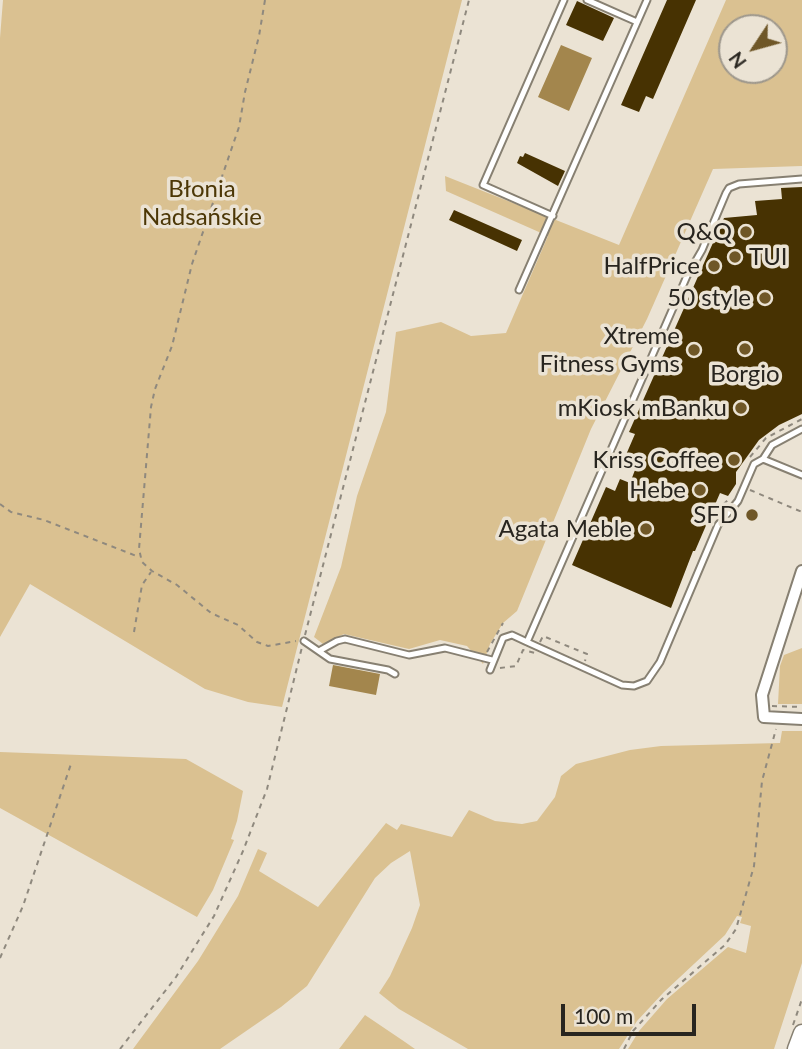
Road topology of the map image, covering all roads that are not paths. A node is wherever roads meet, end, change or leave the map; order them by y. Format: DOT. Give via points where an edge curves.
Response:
graph roads {
  1 [pos="564,0"];
  2 [pos="587,0"];
  3 [pos="647,0"];
  4 [pos="637,22"];
  5 [pos="802,179"];
  6 [pos="553,216"];
  7 [pos="519,290"];
  8 [pos="802,429"];
  9 [pos="764,459"];
  10 [pos="802,475"];
  11 [pos="802,571"];
  12 [pos="304,640"];
  13 [pos="527,642"];
  14 [pos="319,651"];
  15 [pos="395,674"];
  16 [pos="802,719"];
  17 [pos="796,1033"];
  18 [pos="796,1049"];
  1 -- 6 [label="lane" via="483,185"];
  2 -- 4 [label="lane"];
  3 -- 4 [label="lane"];
  4 -- 6 [label="lane"];
  5 -- 13 [label="lane" via="733,186 726,193"];
  6 -- 7 [label="lane"];
  8 -- 9 [label="lane" via="772,445"];
  9 -- 10 [label="lane"];
  9 -- 13 [label="lane" via="754,464 738,501 718,525 648,681 622,685"];
  11 -- 16 [label="street" via="764,683 763,705 764,717"];
  12 -- 14 [label="lane"];
  13 -- 14 [label="lane" via="512,635 505,637 491,665 484,658 445,648 409,655 345,639"];
  14 -- 15 [label="lane" via="330,659"];
  17 -- 18 [label="main road"];
}
